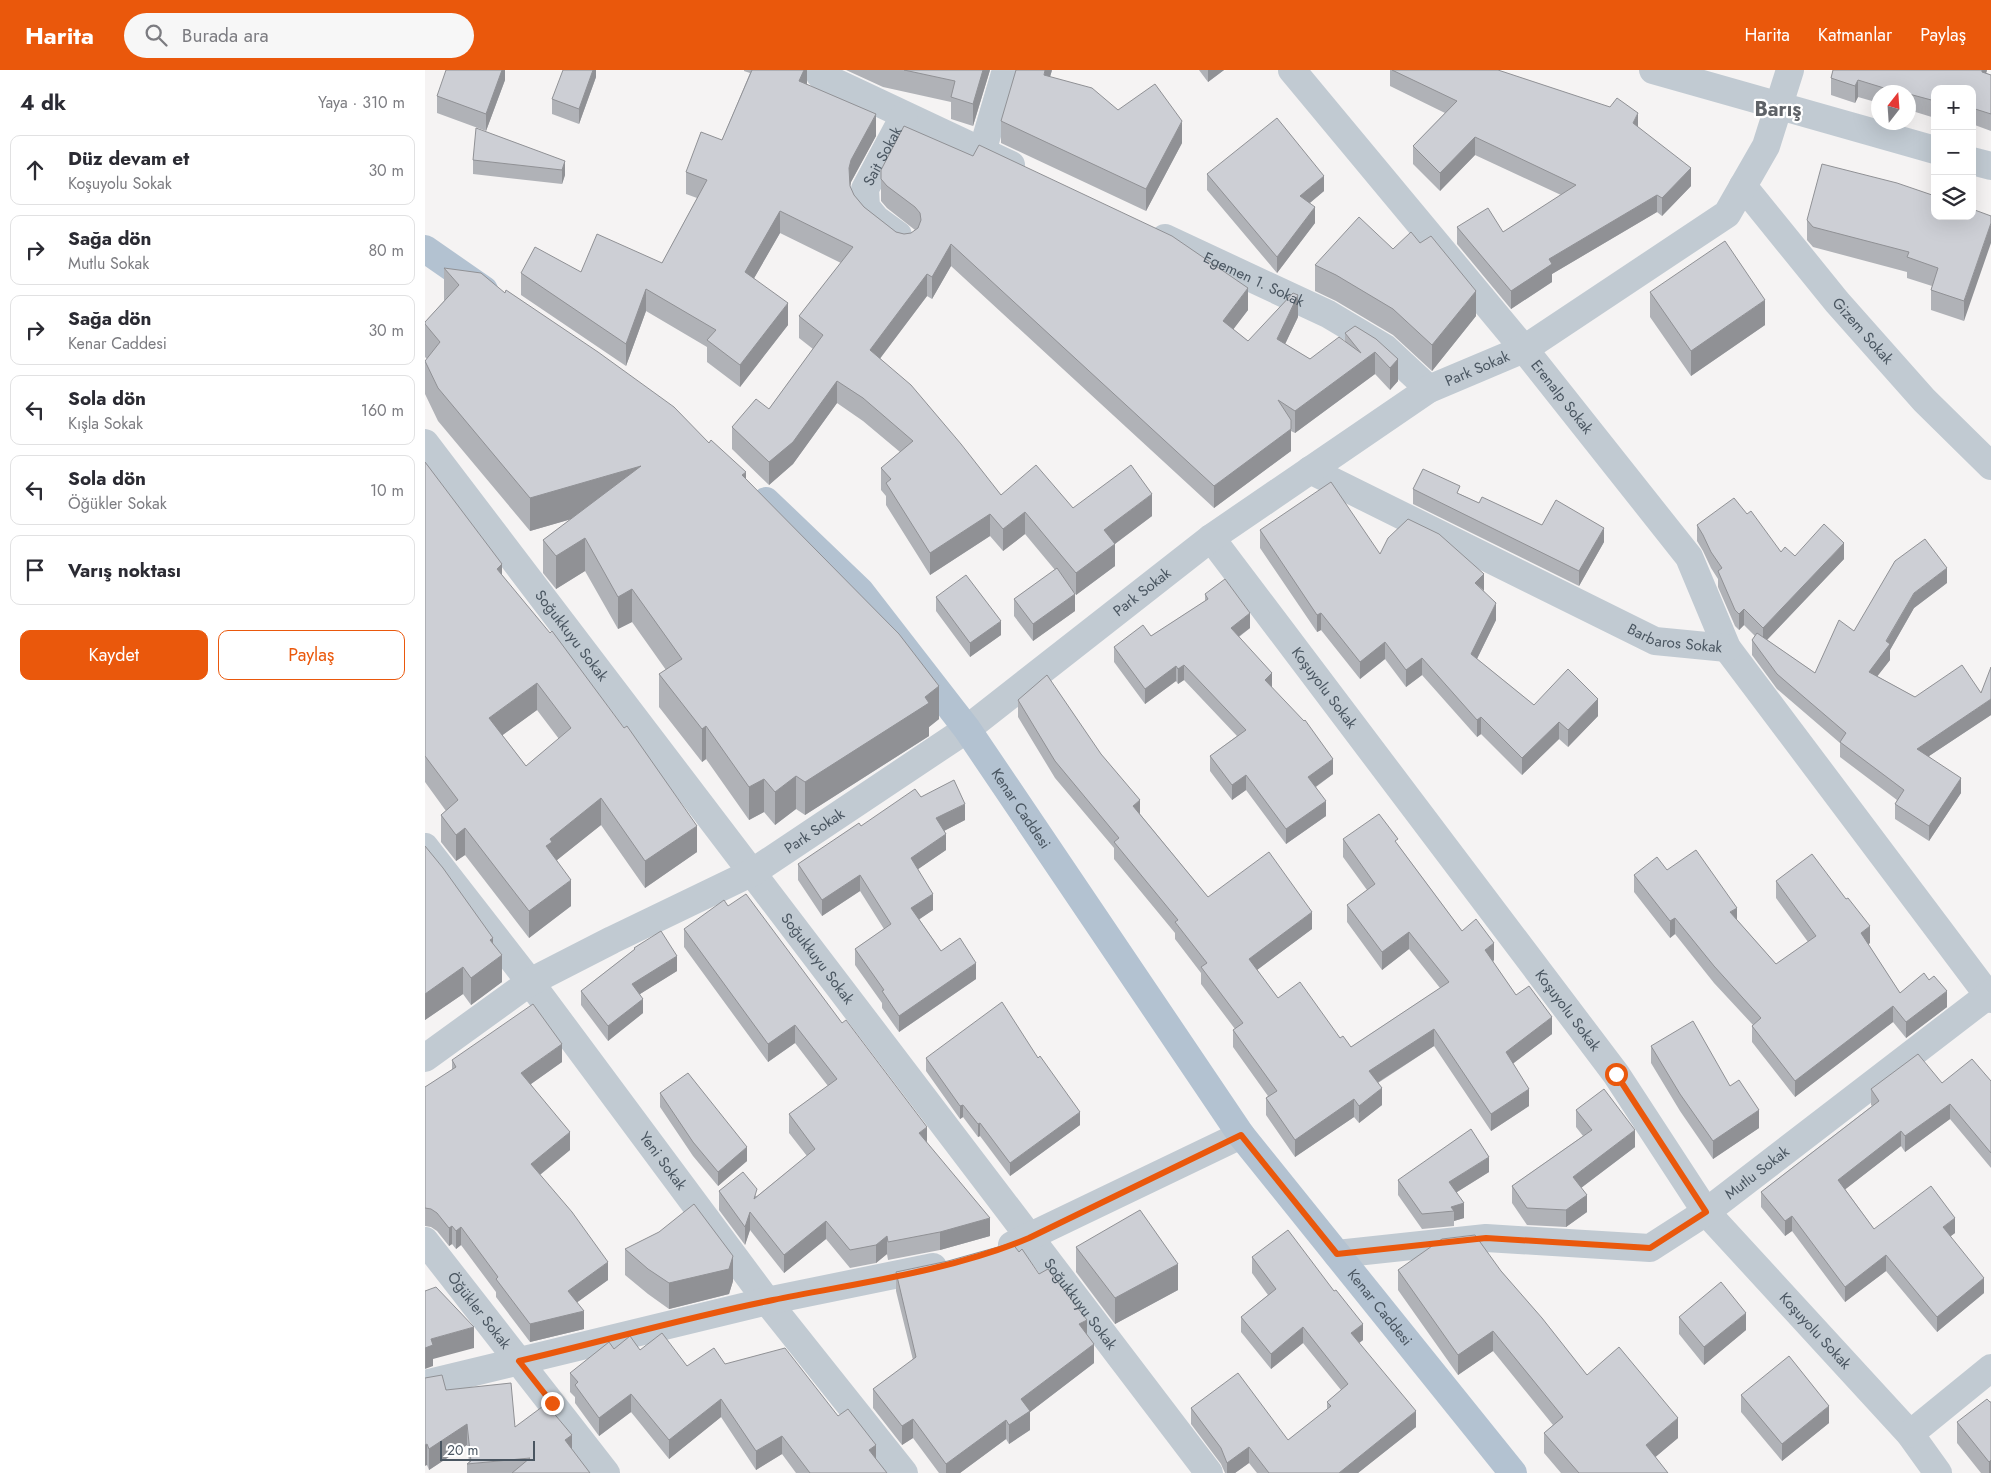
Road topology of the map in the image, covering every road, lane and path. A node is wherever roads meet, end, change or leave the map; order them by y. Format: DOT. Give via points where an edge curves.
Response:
graph roads {
  1 [pos="1007,70"];
  2 [pos="1292,70"];
  3 [pos="1653,70"];
  4 [pos="1790,70"];
  5 [pos="819,76"];
  6 [pos="1779,105"];
  7 [pos="904,116"];
  8 [pos="1931,149"];
  9 [pos="982,152"];
  10 [pos="1976,162"];
  11 [pos="1991,166"];
  12 [pos="1035,177"];
  13 [pos="1743,186"];
  14 [pos="1141,227"];
  15 [pos="905,241"];
  16 [pos="425,249"];
  17 [pos="504,304"];
  18 [pos="1524,349"];
  19 [pos="1429,389"];
  20 [pos="425,444"];
  21 [pos="1990,467"];
  22 [pos="1310,470"];
  23 [pos="749,486"];
  24 [pos="1211,538"];
  25 [pos="1727,648"];
  26 [pos="967,729"];
  27 [pos="425,847"];
  28 [pos="753,872"];
  29 [pos="530,982"];
  30 [pos="1990,996"];
  31 [pos="425,1058"];
  32 [pos="1241,1135"];
  33 [pos="1706,1212"];
  34 [pos="1029,1238"];
  35 [pos="425,1241"];
  36 [pos="991,1252"];
  37 [pos="1337,1254"];
  38 [pos="953,1262"];
  39 [pos="767,1301"];
  40 [pos="519,1361"];
  41 [pos="1991,1368"];
  42 [pos="425,1384"];
  43 [pos="1910,1434"];
  44 [pos="606,1473"];
  45 [pos="904,1473"];
  46 [pos="1209,1473"];
  47 [pos="1513,1473"];
  48 [pos="1938,1473"];
  1 -- 9 [label="street"];
  2 -- 18 [label="street, Erenalp Sokak"];
  3 -- 6 [label="street"];
  4 -- 6 [label="street, Park Sokak"];
  5 -- 7 [label="street"];
  6 -- 8 [label="street"];
  6 -- 13 [label="street, Park Sokak" via="1766,146"];
  7 -- 9 [label="street"];
  7 -- 15 [label="street, Sait Sokak" via="865,189 866,207"];
  9 -- 12 [label="street"];
  10 -- 11 [label="street"];
  13 -- 18 [label="street, Park Sokak" via="1727,214"];
  13 -- 21 [label="street, Gizem Sokak" via="1837,302 1924,400"];
  14 -- 19 [label="street, Egemen 1. Sokak" via="1328,314 1385,348"];
  16 -- 17 [label="main road"];
  18 -- 19 [label="street, Park Sokak"];
  18 -- 25 [label="street, Erenalp Sokak" via="1689,557"];
  19 -- 22 [label="street, Park Sokak"];
  20 -- 28 [label="street, Soğukkuyu Sokak"];
  22 -- 24 [label="street, Park Sokak"];
  22 -- 25 [label="street, Barbaros Sokak" via="1655,641"];
  23 -- 26 [label="main road, Kenar Caddesi" via="860,590"];
  24 -- 26 [label="street, Park Sokak"];
  24 -- 33 [label="street, Koşuyolu Sokak" via="1616,1074"];
  25 -- 30 [label="street, Barbaros Sokak"];
  26 -- 28 [label="street, Park Sokak"];
  26 -- 32 [label="main road, Kenar Caddesi"];
  27 -- 29 [label="street, Yeni Sokak"];
  28 -- 29 [label="street, Park Sokak"];
  28 -- 34 [label="street, Soğukkuyu Sokak"];
  29 -- 31 [label="street, Park Sokak"];
  29 -- 39 [label="street, Yeni Sokak"];
  30 -- 33 [label="street, Mutlu Sokak"];
  32 -- 34 [label="street"];
  32 -- 37 [label="main road, Kenar Caddesi"];
  33 -- 37 [label="street, Mutlu Sokak" via="1650,1248 1486,1238"];
  33 -- 43 [label="street, Koşuyolu Sokak"];
  34 -- 36 [label="street"];
  34 -- 46 [label="street, Soğukkuyu Sokak"];
  35 -- 40 [label="street, Öğükler Sokak"];
  37 -- 47 [label="main road, Kenar Caddesi"];
  38 -- 39 [label="street"];
  39 -- 40 [label="street"];
  39 -- 45 [label="street, Yeni Sokak"];
  40 -- 42 [label="street"];
  40 -- 44 [label="street, Öğükler Sokak"];
  41 -- 43 [label="street"];
  43 -- 48 [label="street, Koşuyolu Sokak"];
}
